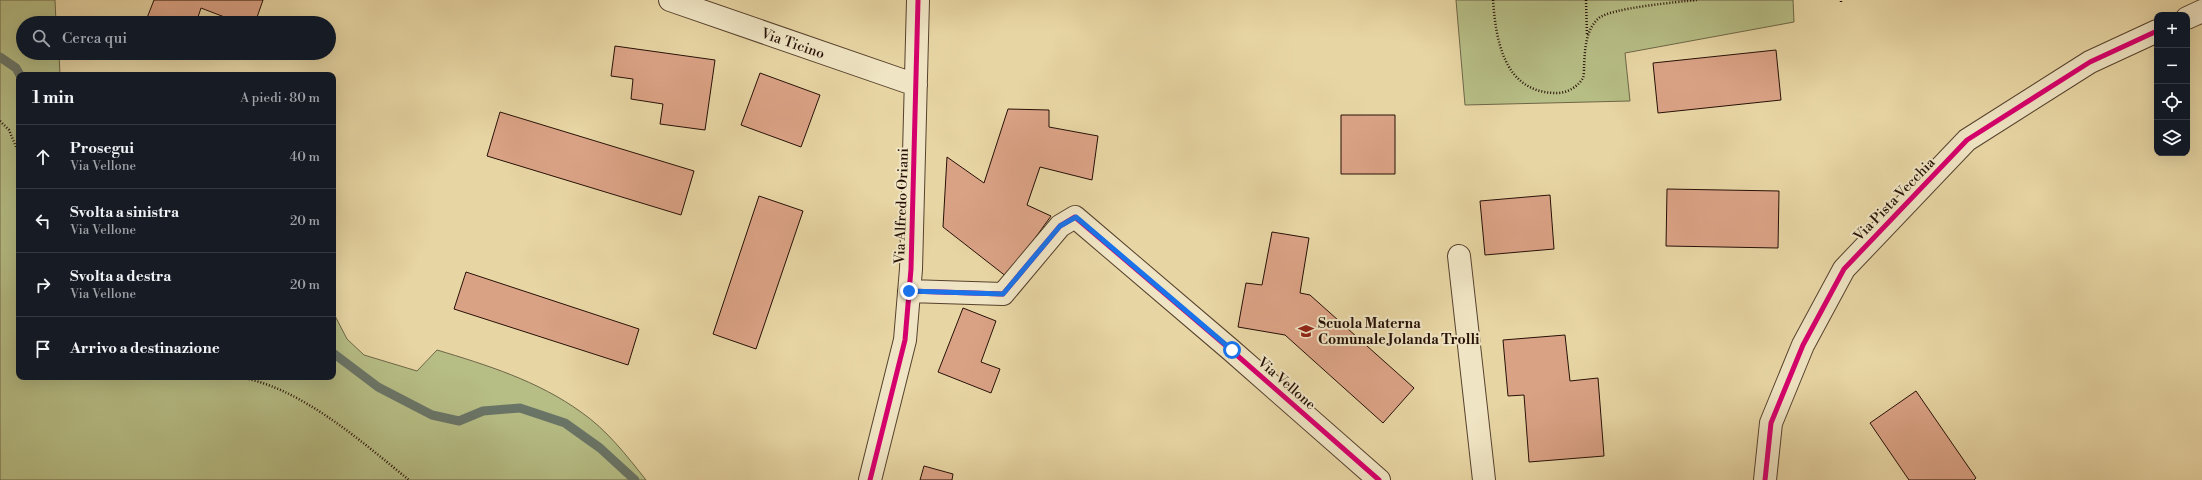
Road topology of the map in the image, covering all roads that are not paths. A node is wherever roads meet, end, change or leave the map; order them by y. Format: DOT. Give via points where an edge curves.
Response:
graph roads {
  1 [pos="670,0"];
  2 [pos="918,0"];
  3 [pos="2202,11"];
  4 [pos="2190,17"];
  5 [pos="2154,32"];
  6 [pos="916,85"];
  7 [pos="1459,256"];
  8 [pos="909,291"];
  9 [pos="870,480"];
  10 [pos="1379,480"];
  11 [pos="1484,480"];
  12 [pos="1765,480"];
  1 -- 6 [label="street, Via Ticino"];
  2 -- 6 [label="street, Via Alfredo Oriani"];
  3 -- 4 [label="street"];
  5 -- 12 [label="street, Via Pista Vecchia" via="2090,62 1967,140 1844,269 1803,345 1771,423"];
  6 -- 8 [label="street, Via Alfredo Oriani"];
  7 -- 11 [label="street"];
  8 -- 9 [label="street, Via Alfredo Oriani" via="905,340"];
  8 -- 10 [label="street, Via Vellone" via="1003,294 1060,226 1076,217"];
}
